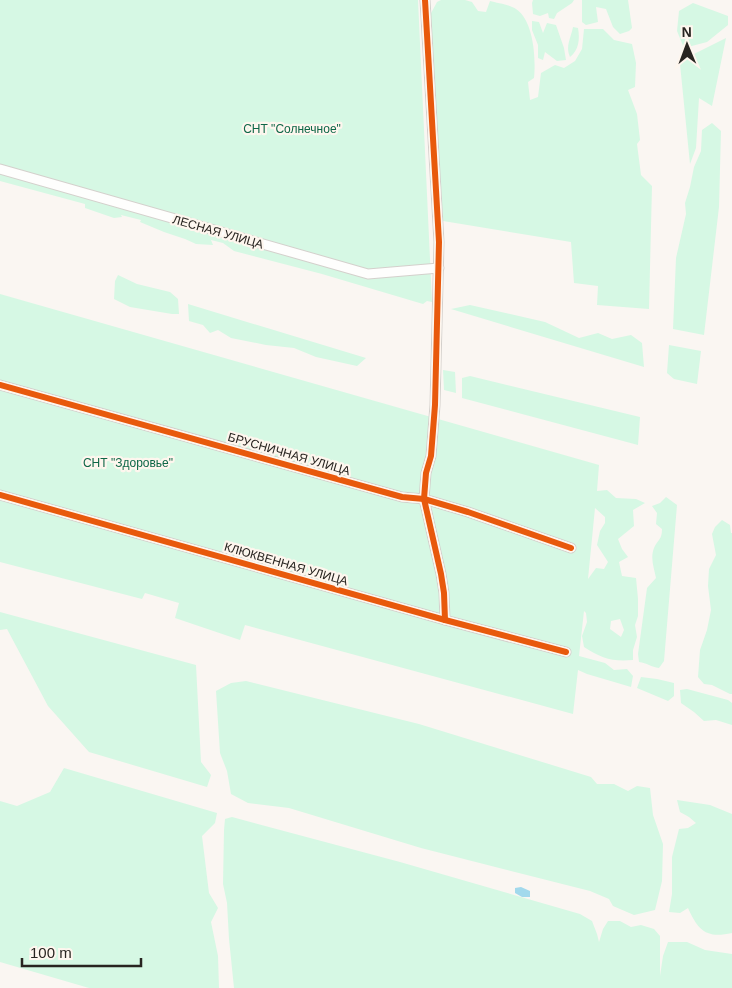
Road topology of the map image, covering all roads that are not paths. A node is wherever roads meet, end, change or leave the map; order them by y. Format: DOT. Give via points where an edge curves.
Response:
graph roads {
  1 [pos="425,0"];
  2 [pos="0,169"];
  3 [pos="439,268"];
  4 [pos="0,385"];
  5 [pos="0,495"];
  6 [pos="424,498"];
  7 [pos="571,548"];
  8 [pos="445,620"];
  9 [pos="566,652"];
  1 -- 3 [label="street"];
  2 -- 3 [label="street, ЛЕСНАЯ УЛИЦА" via="368,274"];
  3 -- 6 [label="street" via="435,405"];
  4 -- 6 [label="street, БРУСНИЧНАЯ УЛИЦА" via="393,494"];
  5 -- 8 [label="street, КЛЮКВЕННАЯ УЛИЦА"];
  6 -- 7 [label="street, БРУСНИЧНАЯ УЛИЦА"];
  6 -- 8 [label="street" via="441,574"];
  8 -- 9 [label="street, КЛЮКВЕННАЯ УЛИЦА"];
}
